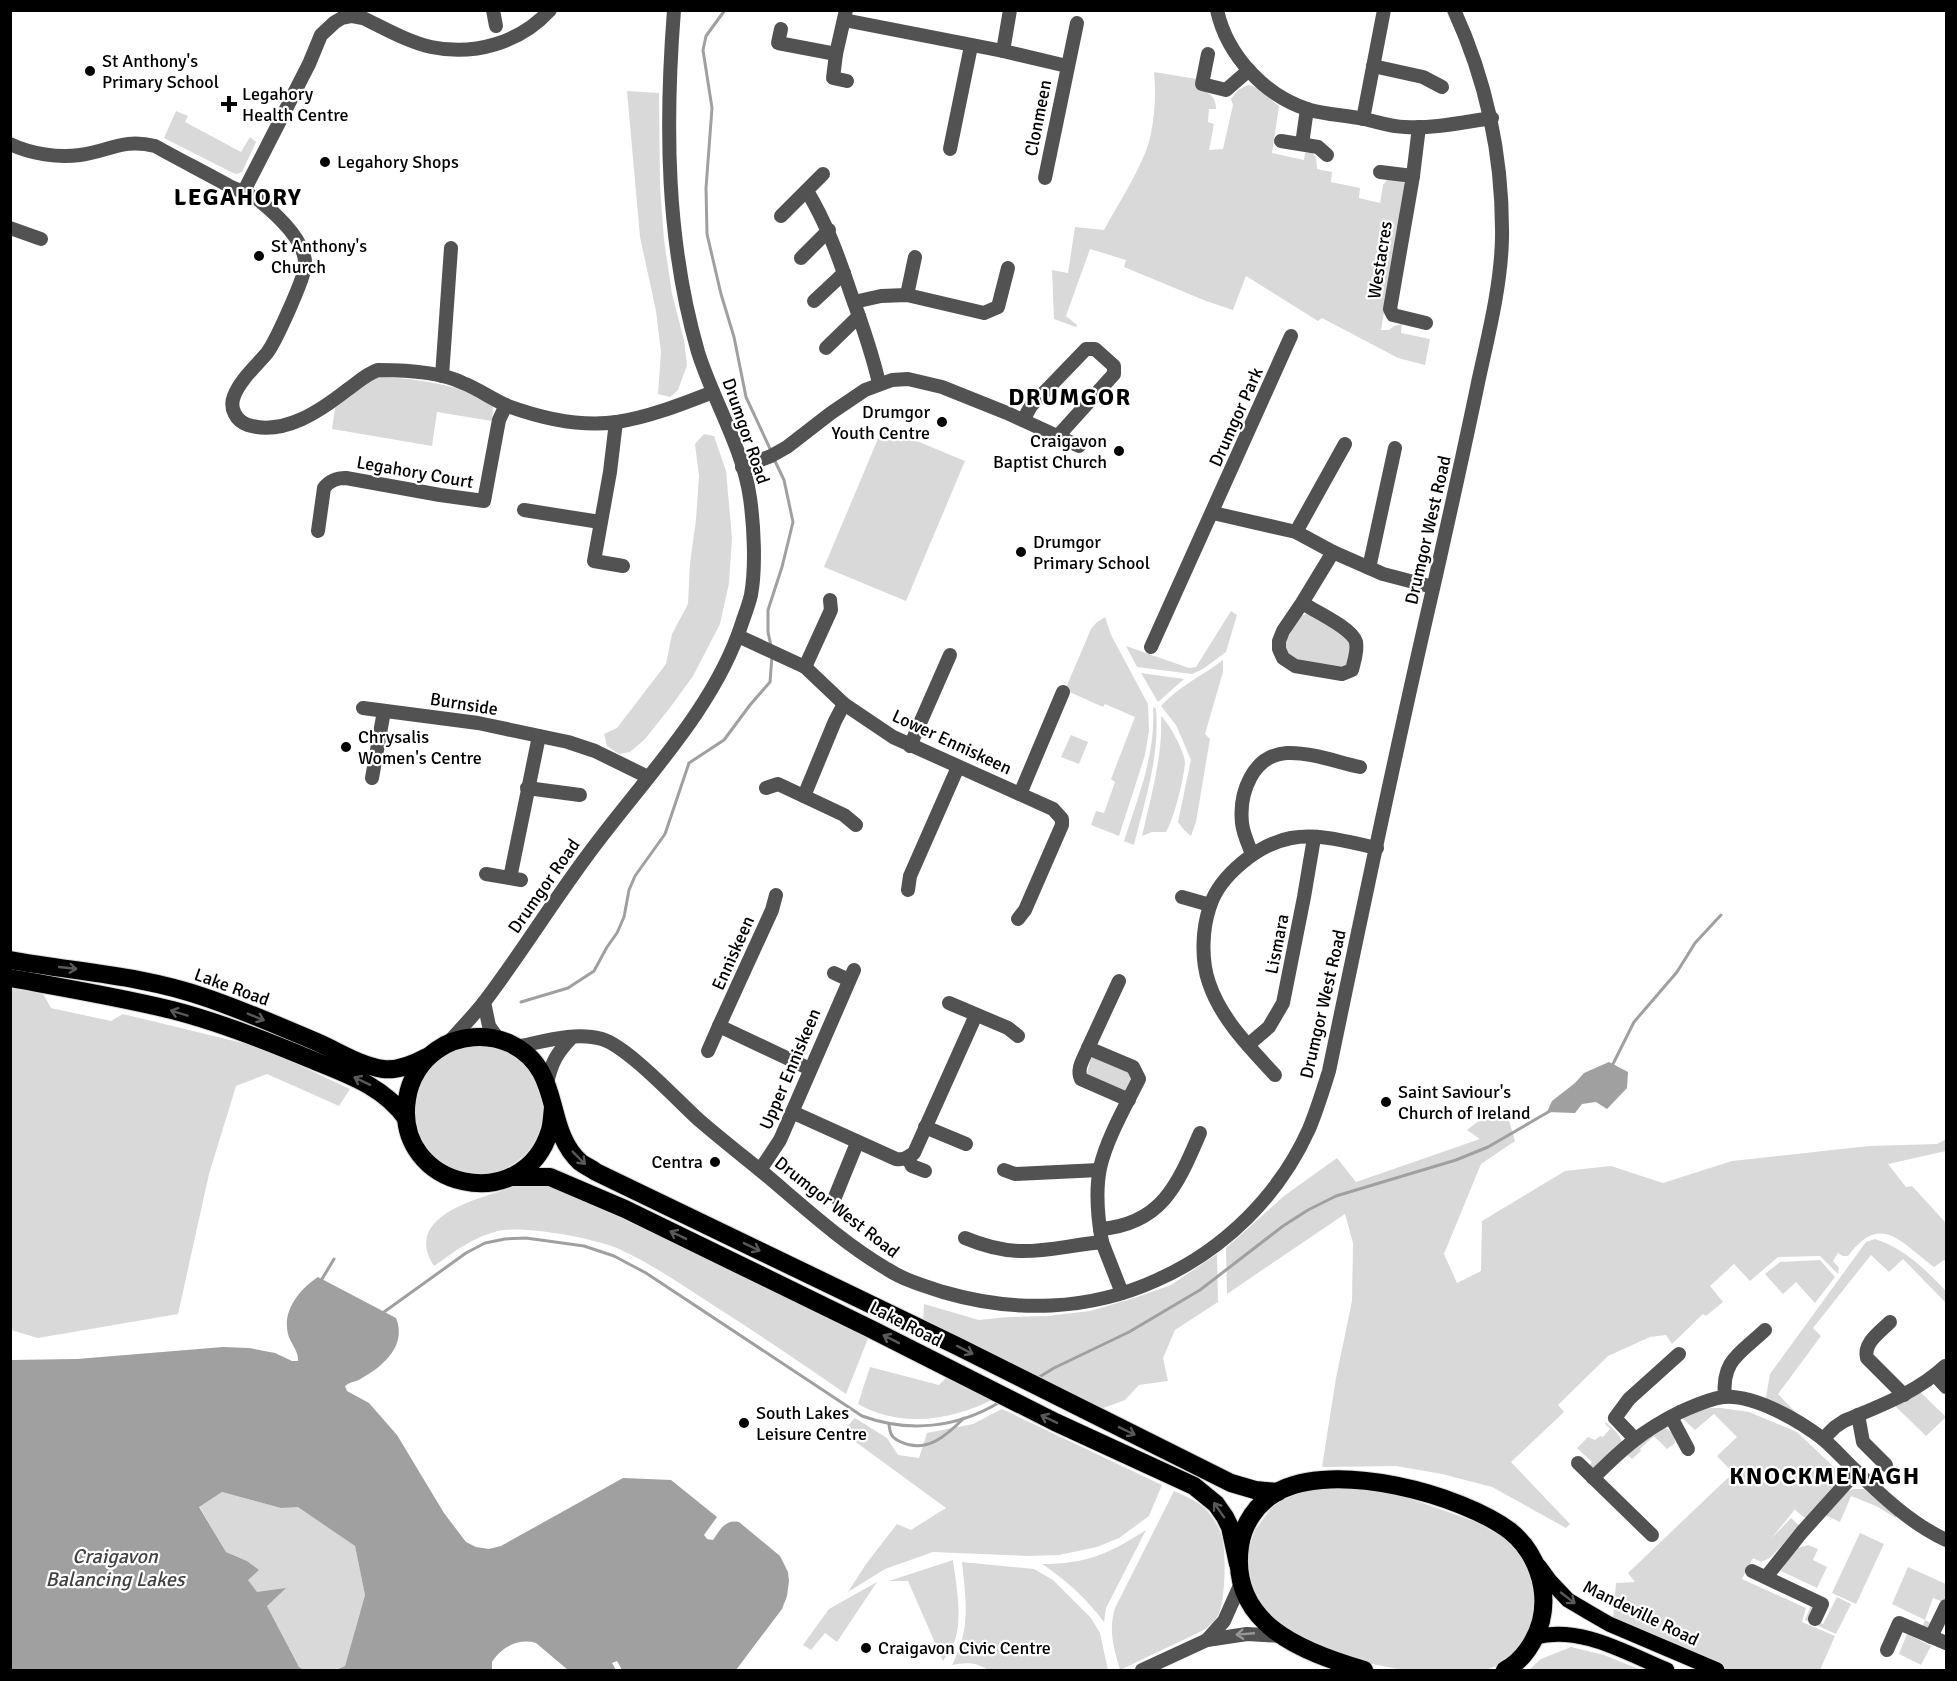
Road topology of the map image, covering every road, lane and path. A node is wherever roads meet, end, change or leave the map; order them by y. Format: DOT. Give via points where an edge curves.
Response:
graph roads {
  1 [pos="493,10"];
  2 [pos="550,10"];
  3 [pos="674,10"];
  4 [pos="1010,10"];
  5 [pos="1217,10"];
  6 [pos="1384,10"];
  7 [pos="1454,10"];
  8 [pos="845,15"];
  9 [pos="1077,23"];
  10 [pos="496,26"];
  11 [pos="781,29"];
  12 [pos="971,46"];
  13 [pos="1003,51"];
  14 [pos="836,54"];
  15 [pos="1208,54"];
  16 [pos="1066,66"];
  17 [pos="1373,66"];
  18 [pos="1249,70"];
  19 [pos="847,81"];
  20 [pos="1442,87"];
  21 [pos="1307,109"];
  22 [pos="1491,118"];
  23 [pos="1363,119"];
  24 [pos="1419,127"];
  25 [pos="1281,141"];
  26 [pos="10,144"];
  27 [pos="1302,144"];
  28 [pos="950,149"];
  29 [pos="1327,155"];
  30 [pos="1380,172"];
  31 [pos="823,174"];
  32 [pos="1413,176"];
  33 [pos="1045,178"];
  34 [pos="807,191"];
  35 [pos="243,193"];
  36 [pos="781,216"];
  37 [pos="10,228"];
  38 [pos="829,230"];
  39 [pos="41,239"];
  40 [pos="451,248"];
  41 [pos="915,257"];
  42 [pos="801,258"];
  43 [pos="1008,268"];
  44 [pos="844,273"];
  45 [pos="907,295"];
  46 [pos="814,301"];
  47 [pos="854,302"];
  48 [pos="859,316"];
  49 [pos="1426,323"];
  50 [pos="1291,336"];
  51 [pos="826,348"];
  52 [pos="442,376"];
  53 [pos="879,383"];
  54 [pos="713,392"];
  55 [pos="506,405"];
  56 [pos="1023,420"];
  57 [pos="616,422"];
  58 [pos="1058,436"];
  59 [pos="1345,444"];
  60 [pos="1079,446"];
  61 [pos="1395,448"];
  62 [pos="742,467"];
  63 [pos="524,510"];
  64 [pos="1213,513"];
  65 [pos="600,522"];
  66 [pos="318,531"];
  67 [pos="1296,532"];
  68 [pos="1333,552"];
  69 [pos="623,566"];
  70 [pos="1369,568"];
  71 [pos="1433,587"];
  72 [pos="830,600"];
  73 [pos="1302,603"];
  74 [pos="738,636"];
  75 [pos="1151,647"];
  76 [pos="944,661"];
  77 [pos="805,667"];
  78 [pos="1063,692"];
  79 [pos="844,704"];
  80 [pos="363,708"];
  81 [pos="384,711"];
  82 [pos="538,736"];
  83 [pos="910,746"];
  84 [pos="958,767"];
  85 [pos="1360,767"];
  86 [pos="648,777"];
  87 [pos="372,778"];
  88 [pos="527,788"];
  89 [pos="766,788"];
  90 [pos="1020,794"];
  91 [pos="580,795"];
  92 [pos="804,796"];
  93 [pos="856,825"];
  94 [pos="1314,838"];
  95 [pos="1377,848"];
  96 [pos="1252,854"];
  97 [pos="486,874"];
  98 [pos="908,890"];
  99 [pos="776,894"];
  100 [pos="1182,897"];
  101 [pos="1210,905"];
  102 [pos="1018,919"];
  103 [pos="10,960"];
  104 [pos="834,973"];
  105 [pos="10,978"];
  106 [pos="1119,981"];
  107 [pos="484,1002"];
  108 [pos="949,1003"];
  109 [pos="976,1015"];
  110 [pos="719,1026"];
  111 [pos="1018,1036"];
  112 [pos="572,1037"];
  113 [pos="499,1040"];
  114 [pos="447,1044"];
  115 [pos="1248,1045"];
  116 [pos="516,1047"];
  117 [pos="1088,1048"];
  118 [pos="708,1051"];
  119 [pos="430,1055"];
  120 [pos="810,1069"];
  121 [pos="1275,1076"];
  122 [pos="547,1083"];
  123 [pos="1129,1100"];
  124 [pos="552,1107"];
  125 [pos="792,1112"];
  126 [pos="406,1118"];
  127 [pos="926,1127"];
  128 [pos="1182,1136"];
  129 [pos="857,1143"];
  130 [pos="966,1144"];
  131 [pos="908,1158"];
  132 [pos="760,1170"];
  133 [pos="1004,1170"];
  134 [pos="1099,1170"];
  135 [pos="925,1171"];
  136 [pos="511,1177"];
  137 [pos="835,1197"];
  138 [pos="1101,1236"];
  139 [pos="965,1238"];
  140 [pos="1122,1293"];
  141 [pos="1890,1322"];
  142 [pos="1765,1330"];
  143 [pos="1679,1354"];
  144 [pos="1947,1387"];
  145 [pos="1904,1395"];
  146 [pos="1725,1397"];
  147 [pos="1858,1415"];
  148 [pos="1671,1416"];
  149 [pos="1635,1439"];
  150 [pos="1823,1439"];
  151 [pos="1688,1449"];
  152 [pos="1578,1463"];
  153 [pos="1886,1465"];
  154 [pos="1856,1472"];
  155 [pos="1593,1478"];
  156 [pos="1278,1492"];
  157 [pos="1652,1535"];
  158 [pos="1945,1538"];
  159 [pos="1531,1554"];
  160 [pos="1238,1564"];
  161 [pos="1752,1571"];
  162 [pos="1766,1577"];
  163 [pos="1241,1583"];
  164 [pos="1947,1606"];
  165 [pos="1815,1618"];
  166 [pos="1283,1636"];
  167 [pos="1535,1637"];
  168 [pos="1931,1637"];
  169 [pos="1207,1640"];
  170 [pos="1947,1643"];
  171 [pos="1887,1650"];
  172 [pos="1340,1667"];
  173 [pos="1506,1670"];
  174 [pos="1142,1671"];
  175 [pos="1364,1671"];
  176 [pos="1666,1671"];
  177 [pos="1717,1671"];
  1 -- 10 [label="street"];
  2 -- 35 [label="street" via="516,37 474,49 430,47 363,18 352,16 335,22 321,34"];
  3 -- 54 [label="street, Drumgor Road" via="669,74 671,198 687,307"];
  4 -- 13 [label="street"];
  5 -- 18 [label="street" via="1233,49"];
  6 -- 17 [label="street"];
  7 -- 22 [label="street, Drumgor West Road" via="1477,66"];
  8 -- 12 [label="street, Clonmeen"];
  8 -- 14 [label="street, Clonmeen"];
  9 -- 16 [label="street, Clonmeen"];
  11 -- 14 [label="street" via="778,42"];
  12 -- 13 [label="street, Clonmeen"];
  12 -- 28 [label="street"];
  13 -- 16 [label="street, Clonmeen"];
  14 -- 19 [label="street, Clonmeen" via="833,78"];
  15 -- 18 [label="street" via="1202,84 1226,90"];
  16 -- 33 [label="street, Clonmeen"];
  17 -- 20 [label="street" via="1423,77"];
  17 -- 23 [label="street"];
  18 -- 21 [label="street" via="1280,97"];
  21 -- 23 [label="street"];
  21 -- 27 [label="street"];
  22 -- 24 [label="street"];
  22 -- 71 [label="street, Drumgor West Road" via="1501,192 1499,279"];
  23 -- 24 [label="street" via="1386,126"];
  24 -- 32 [label="street, Westacres"];
  25 -- 27 [label="street"];
  26 -- 35 [label="street" via="55,156 80,155 140,142"];
  27 -- 29 [label="street" via="1318,147"];
  30 -- 32 [label="street"];
  31 -- 34 [label="street"];
  32 -- 49 [label="street, Westacres" via="1390,309 1393,315"];
  34 -- 36 [label="street"];
  34 -- 38 [label="street"];
  35 -- 52 [label="street" via="258,200 289,229 300,243 305,260 304,272 269,350 234,396 232,408 239,420 249,426 264,427 295,422 378,370"];
  37 -- 39 [label="street"];
  38 -- 42 [label="street"];
  38 -- 44 [label="street"];
  40 -- 52 [label="street"];
  41 -- 45 [label="street"];
  43 -- 45 [label="street" via="998,308 984,313"];
  44 -- 46 [label="street"];
  44 -- 47 [label="street"];
  45 -- 47 [label="street"];
  47 -- 48 [label="street"];
  48 -- 51 [label="street"];
  48 -- 53 [label="street"];
  50 -- 64 [label="street, Drumgor Park"];
  52 -- 55 [label="street"];
  53 -- 56 [label="street" via="908,379 924,382"];
  53 -- 62 [label="street" via="840,406 787,447"];
  54 -- 57 [label="street"];
  54 -- 62 [label="street, Drumgor Road"];
  55 -- 57 [label="street" via="560,420"];
  55 -- 66 [label="street, Legahory Court" via="499,420 484,501 339,478 324,488"];
  56 -- 58 [label="street"];
  56 -- 58 [label="street" via="1031,406 1086,349 1095,350 1114,366 1114,374"];
  57 -- 65 [label="street"];
  58 -- 60 [label="street"];
  59 -- 67 [label="street"];
  61 -- 70 [label="street"];
  62 -- 74 [label="street, Drumgor Road" via="750,497 753,562 751,596"];
  63 -- 65 [label="street"];
  64 -- 67 [label="street"];
  64 -- 75 [label="street, Drumgor Park"];
  65 -- 69 [label="street" via="594,561"];
  67 -- 68 [label="street"];
  68 -- 70 [label="street"];
  68 -- 73 [label="street"];
  70 -- 71 [label="street"];
  71 -- 95 [label="street, Drumgor West Road"];
  72 -- 77 [label="street" via="831,610"];
  73 -- 73 [label="street" via="1279,641 1283,658 1295,666 1348,674 1357,650 1355,638"];
  74 -- 77 [label="street, Lower Enniskeen"];
  74 -- 86 [label="street, Drumgor Road" via="706,700"];
  76 -- 83 [label="street"];
  77 -- 79 [label="street, Lower Enniskeen"];
  78 -- 90 [label="street"];
  79 -- 83 [label="street, Lower Enniskeen"];
  79 -- 92 [label="street"];
  80 -- 81 [label="street, Burnside"];
  81 -- 82 [label="street, Burnside" via="478,723"];
  81 -- 87 [label="street"];
  82 -- 86 [label="street, Burnside" via="595,751"];
  82 -- 88 [label="street"];
  83 -- 84 [label="street, Lower Enniskeen"];
  84 -- 90 [label="street, Lower Enniskeen"];
  84 -- 98 [label="street" via="910,876"];
  85 -- 96 [label="street" via="1287,753 1260,764 1248,783 1241,811"];
  86 -- 107 [label="street, Drumgor Road" via="584,859"];
  88 -- 91 [label="street"];
  88 -- 97 [label="street" via="516,879"];
  89 -- 92 [label="street" via="778,784"];
  90 -- 102 [label="street, Lower Enniskeen" via="1067,819"];
  92 -- 93 [label="street"];
  94 -- 95 [label="street"];
  94 -- 96 [label="street" via="1284,840"];
  94 -- 115 [label="street, Lismara" via="1283,1003 1269,1027"];
  95 -- 140 [label="street, Drumgor West Road" via="1329,1071 1298,1151 1271,1193 1216,1246 1180,1270"];
  96 -- 101 [label="street"];
  99 -- 110 [label="street, Enniskeen"];
  100 -- 101 [label="street"];
  101 -- 115 [label="street" via="1204,953 1208,981 1216,1001"];
  103 -- 119 [label="highway, Lake Road, one-way" via="127,977 202,996 384,1069 414,1064"];
  104 -- 120 [label="street, Upper Enniskeen" via="851,975"];
  126 -- 105 [label="highway, one-way" via="374,1087 259,1038 164,1008"];
  106 -- 117 [label="street"];
  107 -- 113 [label="street" via="489,1026"];
  107 -- 114 [label="street, Drumgor Road"];
  108 -- 109 [label="street"];
  109 -- 111 [label="street"];
  109 -- 127 [label="street"];
  110 -- 118 [label="street, Enniskeen"];
  110 -- 120 [label="street"];
  112 -- 116 [label="street, Drumgor West Road"];
  112 -- 122 [label="street" via="558,1052"];
  112 -- 132 [label="street, Drumgor West Road" via="600,1038 618,1047"];
  113 -- 114 [label="highway" via="464,1038"];
  113 -- 116 [label="highway"];
  114 -- 119 [label="highway"];
  115 -- 121 [label="street"];
  116 -- 122 [label="highway" via="538,1066"];
  117 -- 123 [label="street" via="1080,1068 1081,1079"];
  117 -- 123 [label="street" via="1133,1067 1139,1079"];
  119 -- 126 [label="highway" via="413,1078"];
  120 -- 125 [label="street, Upper Enniskeen"];
  122 -- 124 [label="highway"];
  123 -- 134 [label="street"];
  124 -- 136 [label="highway" via="550,1129 542,1149 529,1165"];
  124 -- 156 [label="highway, Lake Road, one-way" via="567,1145 580,1162 596,1172 1231,1483"];
  125 -- 129 [label="street"];
  125 -- 132 [label="street, Upper Enniskeen" via="780,1140"];
  126 -- 136 [label="highway" via="415,1147 439,1173 460,1182 482,1184"];
  127 -- 130 [label="street"];
  127 -- 131 [label="street"];
  128 -- 138 [label="street" via="1198,1138 1164,1202 1145,1216"];
  129 -- 131 [label="street" via="896,1159"];
  129 -- 137 [label="street"];
  131 -- 135 [label="street" via="912,1166"];
  132 -- 140 [label="street, Drumgor West Road" via="825,1224 888,1270 912,1282 975,1300 1021,1307 1075,1305"];
  133 -- 134 [label="street" via="1015,1174"];
  134 -- 138 [label="street"];
  160 -- 136 [label="highway, Lake Road, one-way" via="1230,1527 1216,1504 1194,1486 1006,1398 625,1209 550,1178"];
  138 -- 139 [label="street" via="1038,1252 998,1249"];
  138 -- 140 [label="street"];
  141 -- 145 [label="street" via="1870,1342 1866,1354"];
  142 -- 146 [label="street" via="1730,1362 1724,1377"];
  143 -- 149 [label="street" via="1629,1399 1615,1418"];
  144 -- 145 [label="street" via="1940,1371"];
  145 -- 147 [label="street"];
  146 -- 148 [label="street"];
  146 -- 150 [label="street" via="1771,1408"];
  147 -- 150 [label="street" via="1835,1427"];
  147 -- 153 [label="street" via="1863,1442"];
  148 -- 149 [label="street"];
  148 -- 151 [label="street"];
  149 -- 155 [label="street"];
  150 -- 154 [label="street"];
  152 -- 155 [label="street"];
  154 -- 158 [label="street" via="1905,1516"];
  154 -- 162 [label="street"];
  155 -- 157 [label="street"];
  156 -- 159 [label="highway" via="1321,1479 1404,1488 1452,1501 1493,1520 1511,1532"];
  156 -- 160 [label="highway" via="1248,1521"];
  159 -- 167 [label="highway" via="1541,1579 1544,1608"];
  159 -- 177 [label="main road, Mandeville Road, one-way" via="1568,1600 1610,1624"];
  160 -- 163 [label="highway, Lake Road"];
  161 -- 162 [label="street"];
  162 -- 165 [label="street" via="1822,1604"];
  163 -- 166 [label="highway, Lake Road" via="1254,1612"];
  163 -- 169 [label="street" via="1224,1621"];
  164 -- 168 [label="street"];
  166 -- 169 [label="street, one-way" via="1246,1634"];
  166 -- 172 [label="highway, Lake Road"];
  167 -- 173 [label="highway"];
  167 -- 176 [label="main road" via="1558,1634 1587,1638"];
  168 -- 170 [label="street"];
  168 -- 171 [label="street" via="1899,1623"];
  169 -- 174 [label="street"];
  172 -- 175 [label="highway, Lake Road"];
}
